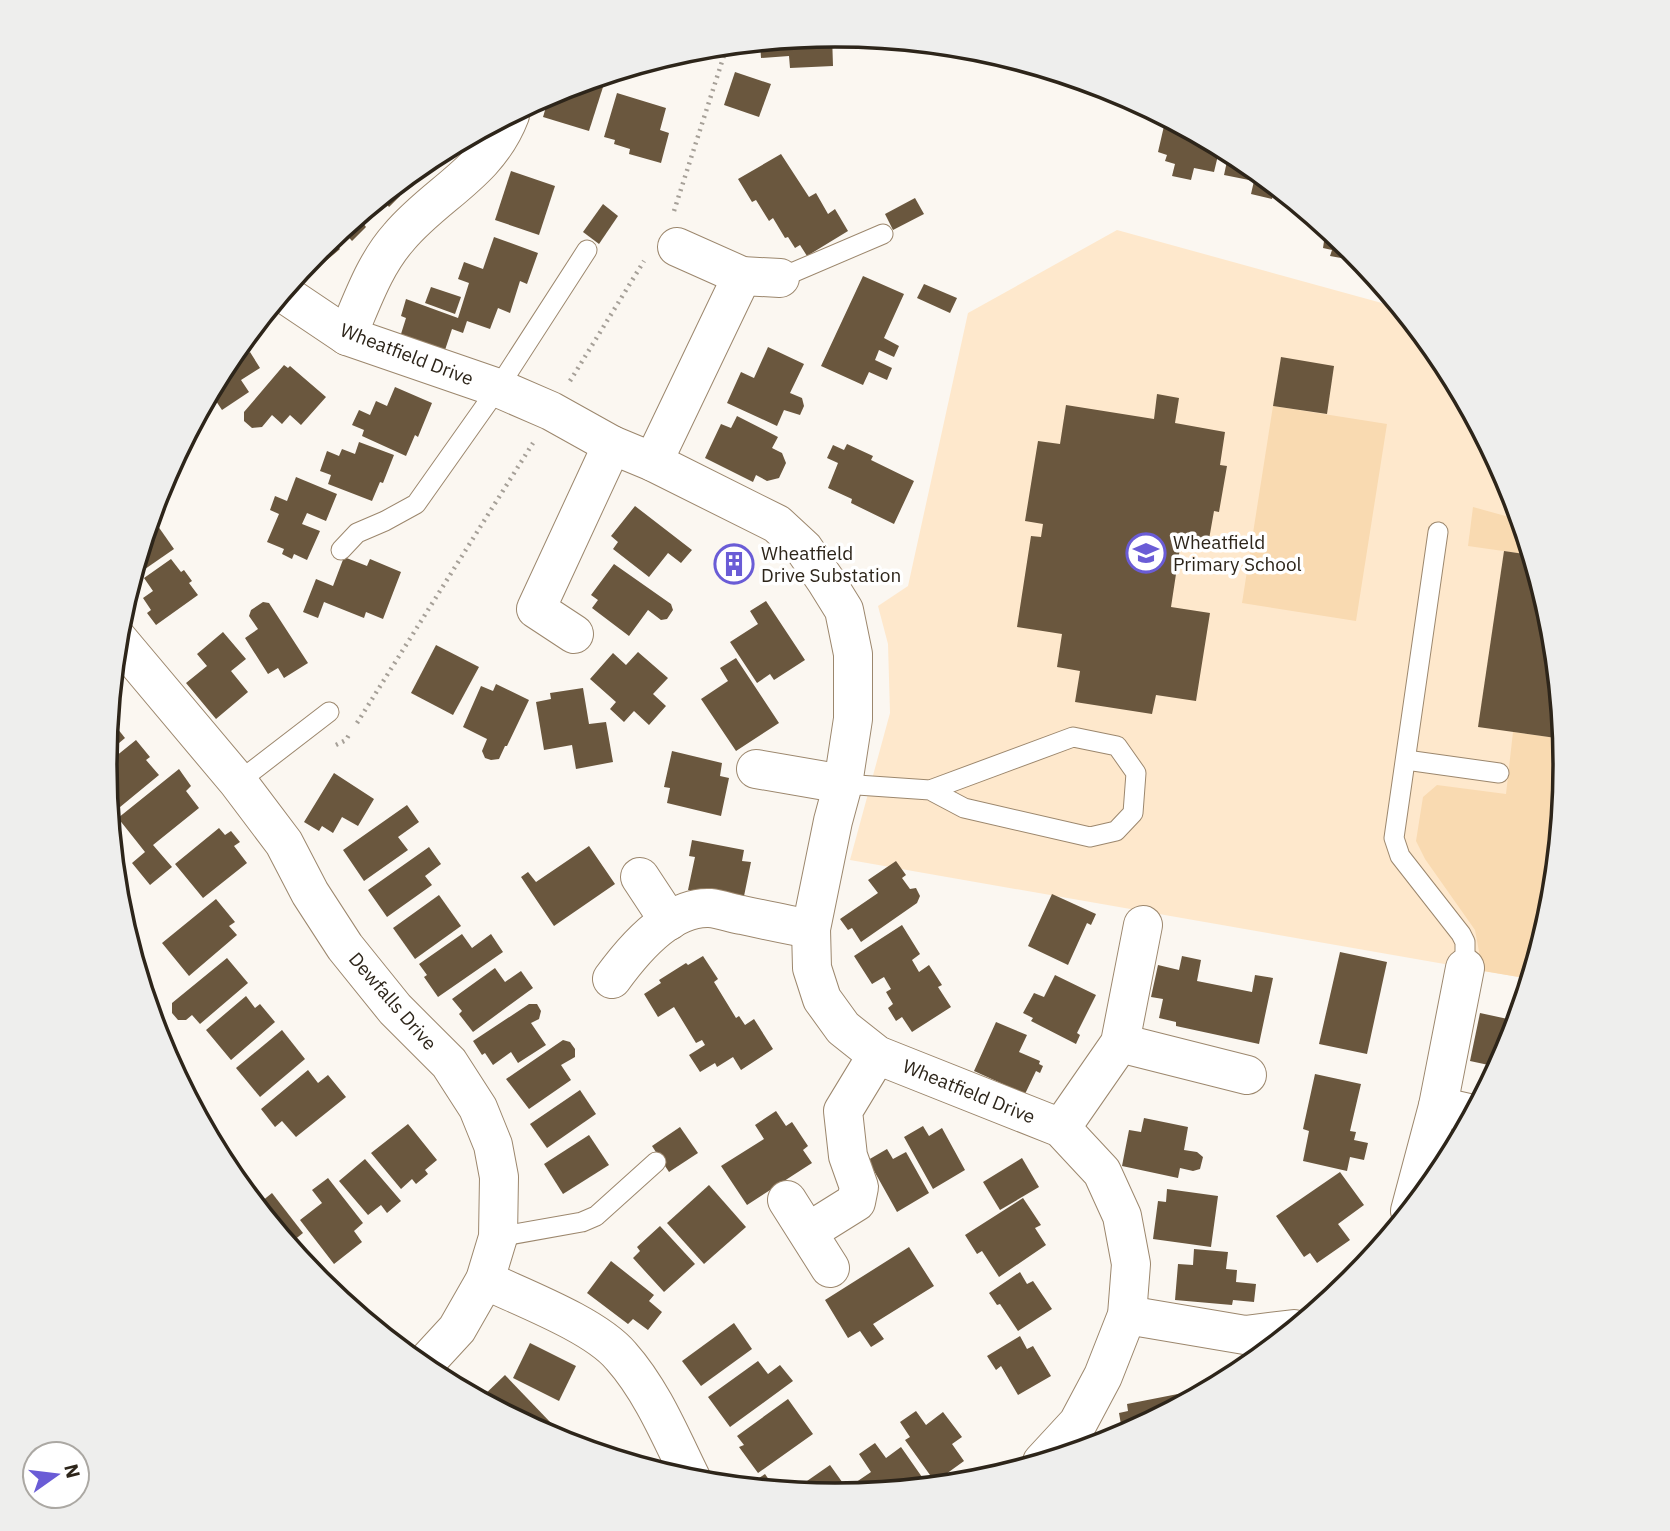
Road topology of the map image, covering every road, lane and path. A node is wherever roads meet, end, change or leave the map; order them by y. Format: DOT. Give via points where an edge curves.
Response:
graph roads {
  1 [pos="506,127"];
  2 [pos="883,234"];
  3 [pos="677,247"];
  4 [pos="587,250"];
  5 [pos="742,275"];
  6 [pos="780,278"];
  7 [pos="290,298"];
  8 [pos="347,336"];
  9 [pos="498,388"];
  10 [pos="551,411"];
  11 [pos="612,445"];
  12 [pos="653,462"];
  13 [pos="1438,532"];
  14 [pos="341,550"];
  15 [pos="574,634"];
  16 [pos="127,650"];
  17 [pos="329,712"];
  18 [pos="334,746"];
  19 [pos="1406,760"];
  20 [pos="756,769"];
  21 [pos="1499,774"];
  22 [pos="238,782"];
  23 [pos="843,784"];
  24 [pos="930,790"];
  25 [pos="640,877"];
  26 [pos="668,921"];
  27 [pos="1143,925"];
  28 [pos="811,929"];
  29 [pos="1465,968"];
  30 [pos="612,979"];
  31 [pos="1121,1043"];
  32 [pos="877,1055"];
  33 [pos="1247,1074"];
  34 [pos="1456,1110"];
  35 [pos="1061,1128"];
  36 [pos="656,1162"];
  37 [pos="1429,1169"];
  38 [pos="787,1200"];
  39 [pos="808,1232"];
  40 [pos="498,1237"];
  41 [pos="830,1268"];
  42 [pos="485,1280"];
  43 [pos="1127,1315"];
  44 [pos="1277,1331"];
  45 [pos="430,1358"];
  46 [pos="1053,1450"];
  47 [pos="686,1468"];
  1 -- 8 [label="street" via="477,168 401,234 381,258"];
  2 -- 6 [label="lane"];
  3 -- 5 [label="street"];
  4 -- 9 [label="lane, Wheatfield Drive"];
  5 -- 6 [label="street"];
  5 -- 12 [label="street"];
  7 -- 8 [label="street, Wheatfield Drive"];
  8 -- 9 [label="street, Wheatfield Drive"];
  9 -- 10 [label="street, Wheatfield Drive"];
  9 -- 14 [label="lane, Wheatfield Drive" via="416,504 357,533"];
  10 -- 11 [label="street, Wheatfield Drive"];
  10 -- 18 [label="path" via="346,740"];
  11 -- 12 [label="street, Wheatfield Drive"];
  11 -- 15 [label="street" via="521,606"];
  12 -- 23 [label="street, Wheatfield Drive" via="777,524 804,549 827,581 844,610 853,654 853,719"];
  13 -- 19 [label="lane"];
  16 -- 22 [label="street, Dewfalls Drive"];
  17 -- 22 [label="lane"];
  19 -- 21 [label="lane"];
  19 -- 29 [label="lane" via="1394,838 1400,856 1461,934"];
  20 -- 23 [label="street"];
  22 -- 40 [label="street, Dewfalls Drive" via="284,843 345,947 394,1009 449,1063 478,1108 493,1145 499,1177"];
  23 -- 24 [label="lane"];
  23 -- 28 [label="street, Wheatfield Drive"];
  24 -- 24 [label="lane" via="1073,737 1118,746 1136,774 1133,813 1116,831 1090,837 964,808"];
  25 -- 26 [label="street"];
  26 -- 28 [label="street" via="708,908"];
  26 -- 30 [label="street" via="632,951"];
  27 -- 31 [label="street, Wheatfield Drive"];
  28 -- 32 [label="street, Wheatfield Drive" via="812,968 822,999 844,1028"];
  29 -- 34 [label="street"];
  31 -- 33 [label="street"];
  31 -- 35 [label="street, Wheatfield Drive"];
  32 -- 35 [label="street, Wheatfield Drive"];
  32 -- 39 [label="street, Wheatfield Drive" via="844,1111 848,1156 859,1187 856,1202"];
  34 -- 37 [label="street"];
  35 -- 43 [label="street, Wheatfield Drive" via="1102,1172 1122,1216 1131,1264"];
  36 -- 40 [label="lane" via="596,1216 582,1223"];
  38 -- 39 [label="street"];
  39 -- 41 [label="street"];
  40 -- 42 [label="street, Dewfalls Drive"];
  42 -- 45 [label="street, Dewfalls Drive" via="457,1329"];
  42 -- 47 [label="street" via="590,1331 620,1354 665,1423"];
  43 -- 44 [label="street" via="1245,1335"];
  43 -- 46 [label="street, Wheatfield Drive" via="1078,1423"];
}
